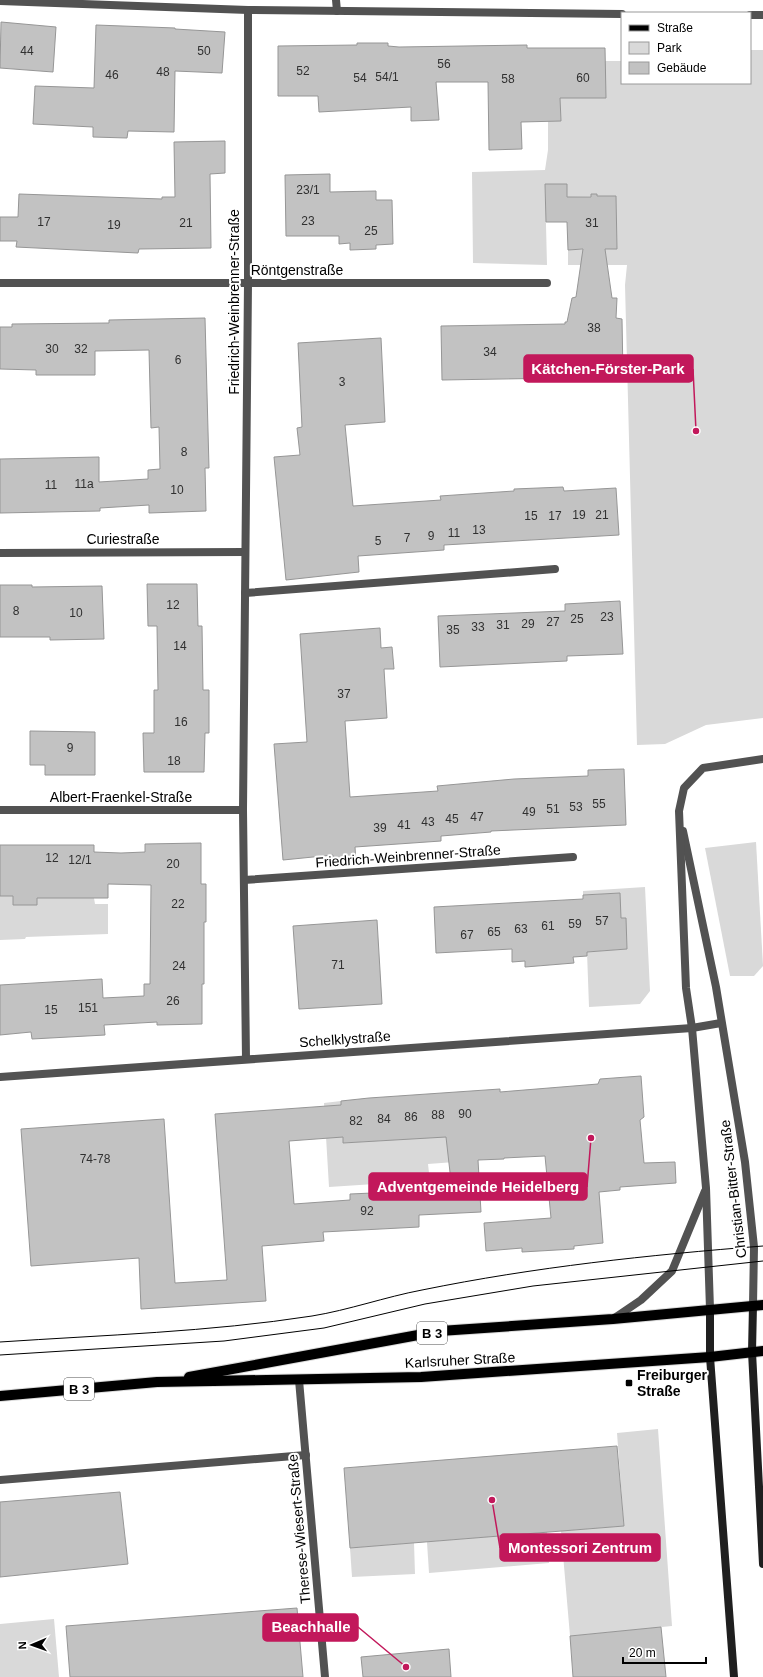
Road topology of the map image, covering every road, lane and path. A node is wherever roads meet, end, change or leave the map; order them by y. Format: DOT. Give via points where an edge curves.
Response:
graph roads {
  1 [pos="336,0"];
  2 [pos="0,1"];
  3 [pos="248,10"];
  4 [pos="337,11"];
  5 [pos="621,14"];
  6 [pos="751,15"];
  7 [pos="763,15"];
  8 [pos="0,283"];
  9 [pos="248,283"];
  10 [pos="547,283"];
  11 [pos="0,552"];
  12 [pos="245,552"];
  13 [pos="555,569"];
  14 [pos="245,594"];
  15 [pos="763,759"];
  16 [pos="0,810"];
  17 [pos="243,810"];
  18 [pos="679,811"];
  19 [pos="573,857"];
  20 [pos="244,880"];
  21 [pos="721,1023"];
  22 [pos="692,1028"];
  23 [pos="246,1059"];
  24 [pos="0,1076"];
  25 [pos="706,1188"];
  26 [pos="758,1305"];
  27 [pos="710,1309"];
  28 [pos="613,1319"];
  29 [pos="763,1351"];
  30 [pos="752,1352"];
  31 [pos="710,1356"];
  32 [pos="299,1380"];
  33 [pos="157,1382"];
  34 [pos="0,1396"];
  35 [pos="306,1455"];
  36 [pos="763,1476"];
  37 [pos="0,1480"];
  38 [pos="758,1485"];
  39 [pos="763,1564"];
  40 [pos="325,1677"];
  41 [pos="734,1677"];
  1 -- 4 [label="street"];
  2 -- 3 [label="street"];
  3 -- 4 [label="street"];
  3 -- 9 [label="street, Friedrich-Weinbrenner-Straße"];
  4 -- 5 [label="street"];
  6 -- 7 [label="street"];
  8 -- 9 [label="street, Röntgenstraße"];
  9 -- 10 [label="street, Röntgenstraße"];
  9 -- 12 [label="street, Friedrich-Weinbrenner-Straße"];
  11 -- 12 [label="street, Curiestraße"];
  12 -- 14 [label="street, Friedrich-Weinbrenner-Straße"];
  13 -- 14 [label="street"];
  14 -- 17 [label="street, Friedrich-Weinbrenner-Straße"];
  15 -- 18 [label="street, Christian-Bitter-Straße" via="703,768 684,788"];
  16 -- 17 [label="street, Albert-Fraenkel-Straße"];
  17 -- 20 [label="street, Friedrich-Weinbrenner-Straße"];
  18 -- 21 [label="street, Christian-Bitter-Straße" via="716,986"];
  18 -- 22 [label="street, Christian-Bitter-Straße" via="686,988"];
  19 -- 20 [label="street, Friedrich-Weinbrenner-Straße"];
  20 -- 23 [label="street, Friedrich-Weinbrenner-Straße"];
  21 -- 22 [label="street"];
  21 -- 26 [label="street, Christian-Bitter-Straße" via="745,1162"];
  22 -- 23 [label="street, Schelklystraße"];
  22 -- 25 [label="street, Christian-Bitter-Straße"];
  23 -- 24 [label="street, Schelklystraße"];
  25 -- 27 [label="street, Christian-Bitter-Straße"];
  25 -- 28 [label="street" via="672,1271 641,1300"];
  26 -- 27 [label="main road, Karlsruher Straße / B 3"];
  26 -- 30 [label="street"];
  27 -- 28 [label="main road, Karlsruher Straße / B 3"];
  27 -- 31 [label="street"];
  28 -- 33 [label="main road, Karlsruher Straße / B 3" via="440,1331"];
  29 -- 30 [label="main road, Karlsruher Straße / B 3"];
  30 -- 31 [label="main road, Karlsruher Straße / B 3"];
  30 -- 38 [label="street"];
  31 -- 32 [label="main road, Karlsruher Straße / B 3" via="421,1377"];
  31 -- 41 [label="street"];
  32 -- 33 [label="main road, Karlsruher Straße / B 3"];
  32 -- 35 [label="street, Therese-Wiesert-Straße"];
  33 -- 34 [label="main road, Karlsruher Straße / B 3"];
  35 -- 37 [label="street"];
  35 -- 40 [label="street, Therese-Wiesert-Straße"];
  36 -- 38 [label="street"];
  38 -- 39 [label="street"];
}
